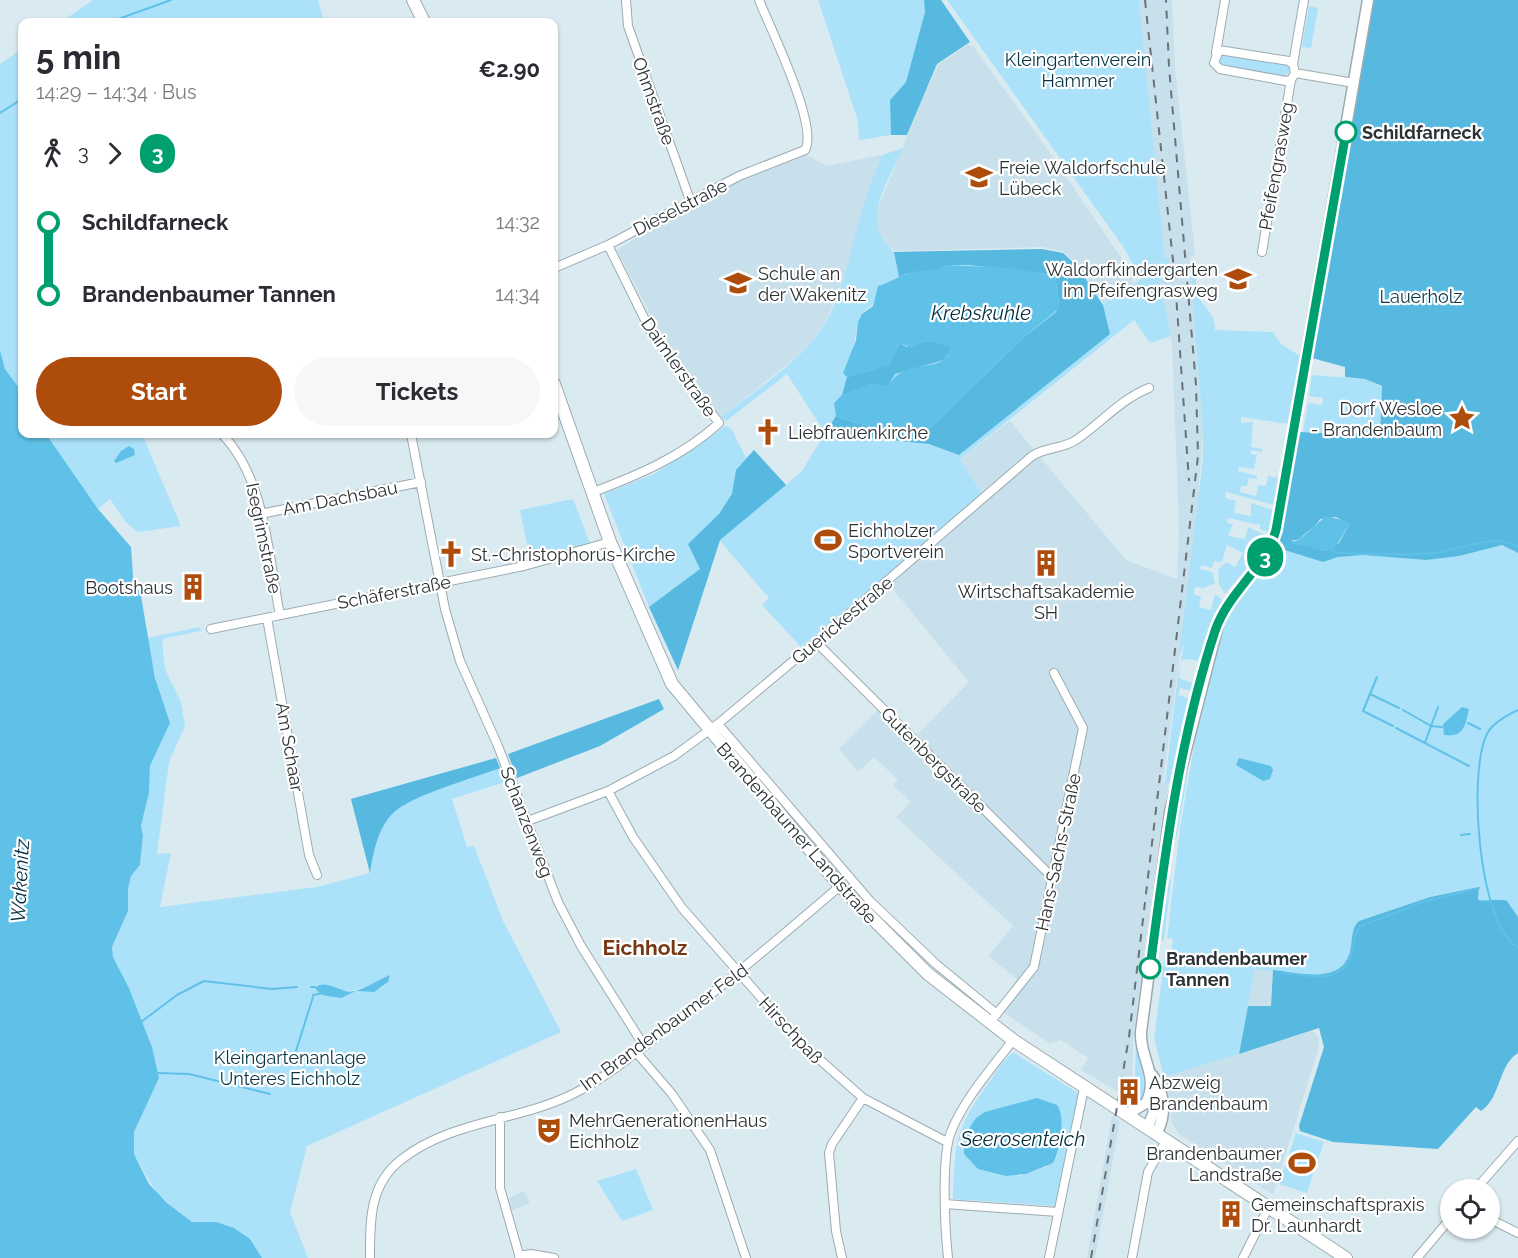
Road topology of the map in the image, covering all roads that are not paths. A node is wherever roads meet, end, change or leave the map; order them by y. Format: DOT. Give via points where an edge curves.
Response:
graph roads {
  1 [pos="413,0"];
  2 [pos="626,0"];
  3 [pos="759,0"];
  4 [pos="1225,0"];
  5 [pos="1304,0"];
  6 [pos="1368,0"];
  7 [pos="422,18"];
  8 [pos="1216,53"];
  9 [pos="1293,72"];
  10 [pos="1354,83"];
  11 [pos="690,200"];
  12 [pos="608,245"];
  13 [pos="1262,252"];
  14 [pos="558,266"];
  15 [pos="1149,388"];
  16 [pos="558,396"];
  17 [pos="226,438"];
  18 [pos="412,438"];
  19 [pos="421,482"];
  20 [pos="591,493"];
  21 [pos="260,514"];
  22 [pos="610,542"];
  23 [pos="440,583"];
  24 [pos="280,615"];
  25 [pos="267,618"];
  26 [pos="211,629"];
  27 [pos="816,642"];
  28 [pos="1054,674"];
  29 [pos="713,727"];
  30 [pos="608,791"];
  31 [pos="525,822"];
  32 [pos="316,875"];
  33 [pos="1053,878"];
  34 [pos="840,886"];
  35 [pos="740,973"];
  36 [pos="994,1018"];
  37 [pos="1013,1040"];
  38 [pos="644,1046"];
  39 [pos="636,1052"];
  40 [pos="1151,1080"];
  41 [pos="1087,1086"];
  42 [pos="862,1098"];
  43 [pos="1129,1113"];
  44 [pos="500,1117"];
  45 [pos="1157,1132"];
  46 [pos="1518,1141"];
  47 [pos="947,1142"];
  48 [pos="1485,1179"];
  49 [pos="945,1204"];
  50 [pos="1269,1206"];
  51 [pos="1058,1212"];
  52 [pos="1500,1224"];
  53 [pos="1440,1231"];
  54 [pos="1518,1233"];
  55 [pos="520,1257"];
  56 [pos="370,1258"];
  57 [pos="554,1258"];
  58 [pos="746,1258"];
  59 [pos="842,1258"];
  60 [pos="948,1258"];
  61 [pos="1049,1258"];
  62 [pos="1132,1258"];
  63 [pos="1243,1258"];
  64 [pos="1346,1258"];
  65 [pos="1417,1258"];
  1 -- 7 [label="main road"];
  2 -- 11 [label="street, Ohmstraße" via="628,26"];
  3 -- 11 [label="street, Dieselstraße" via="797,92 807,129 807,147"];
  4 -- 8 [label="street"];
  5 -- 9 [label="street, Pfeifengrasweg"];
  6 -- 10 [label="street"];
  8 -- 9 [label="street" via="1224,50"];
  8 -- 9 [label="street" via="1214,63 1220,69"];
  9 -- 10 [label="street"];
  9 -- 13 [label="street, Pfeifengrasweg"];
  10 -- 40 [label="street" via="1276,530 1263,561 1226,607 1212,644 1169,819 1143,1018"];
  11 -- 12 [label="street, Dieselstraße"];
  12 -- 14 [label="street, Dieselstraße"];
  12 -- 20 [label="street, Daimlerstraße" via="653,336 719,423 658,466"];
  15 -- 27 [label="street, Guerickestraße" via="1136,393 1073,442 1032,456"];
  16 -- 20 [label="main road, Brandenbaumer Landstraße"];
  17 -- 21 [label="street, Isegrimstraße" via="249,470"];
  18 -- 19 [label="street, Schanzenweg"];
  19 -- 21 [label="street, Am Dachsbau"];
  19 -- 23 [label="street, Schanzenweg"];
  20 -- 22 [label="main road, Brandenbaumer Landstraße"];
  21 -- 24 [label="street, Isegrimstraße"];
  22 -- 23 [label="street, Schäferstraße"];
  22 -- 29 [label="main road, Brandenbaumer Landstraße" via="668,678"];
  23 -- 24 [label="street, Schäferstraße"];
  23 -- 31 [label="street, Schanzenweg" via="460,661 498,746"];
  24 -- 25 [label="street, Schäferstraße"];
  25 -- 26 [label="street, Schäferstraße"];
  25 -- 32 [label="street, Am Schaar" via="309,855"];
  27 -- 29 [label="street, Guerickestraße"];
  27 -- 33 [label="street, Gutenbergstraße"];
  28 -- 33 [label="street, Hans-Sachs-Straße" via="1083,728"];
  29 -- 30 [label="street, Guerickestraße" via="674,756"];
  29 -- 34 [label="main road, Brandenbaumer Landstraße"];
  29 -- 36 [label="street, Brandenbaumer Landstraße" via="855,885"];
  30 -- 31 [label="street, Guerickestraße"];
  30 -- 35 [label="street, Hirschpaß" via="633,837 682,908"];
  31 -- 38 [label="street, Schanzenweg" via="581,946"];
  33 -- 36 [label="street, Hans-Sachs-Straße" via="1034,967"];
  34 -- 35 [label="street, Im Brandenbaumer Feld"];
  34 -- 36 [label="main road, Brandenbaumer Landstraße" via="928,974"];
  35 -- 38 [label="street, Im Brandenbaumer Feld"];
  35 -- 42 [label="street, Hirschpaß" via="801,1042"];
  36 -- 37 [label="main road, Brandenbaumer Landstraße"];
  37 -- 41 [label="main road, Brandenbaumer Landstraße"];
  37 -- 47 [label="street" via="960,1115"];
  38 -- 39 [label="street, Im Brandenbaumer Feld"];
  39 -- 44 [label="street, Im Brandenbaumer Feld" via="572,1094"];
  39 -- 58 [label="street" via="672,1094 710,1150"];
  40 -- 43 [label="street" via="1146,1103"];
  40 -- 45 [label="street" via="1159,1088 1163,1106"];
  41 -- 43 [label="main road, Brandenbaumer Landstraße"];
  41 -- 51 [label="street"];
  42 -- 47 [label="street, Hirschpaß"];
  42 -- 59 [label="street" via="829,1153"];
  43 -- 45 [label="main road, Brandenbaumer Landstraße"];
  44 -- 55 [label="street" via="500,1188"];
  44 -- 56 [label="street, Im Brandenbaumer Feld" via="421,1147 387,1173 372,1210"];
  45 -- 50 [label="main road, Brandenbaumer Landstraße"];
  45 -- 62 [label="street"];
  46 -- 48 [label="street"];
  47 -- 49 [label="street"];
  49 -- 51 [label="street"];
  49 -- 60 [label="street"];
  50 -- 63 [label="street"];
  50 -- 64 [label="main road, Brandenbaumer Landstraße"];
  51 -- 61 [label="street"];
  52 -- 54 [label="street"];
  53 -- 65 [label="street"];
  55 -- 57 [label="street" via="531,1254"];
}
